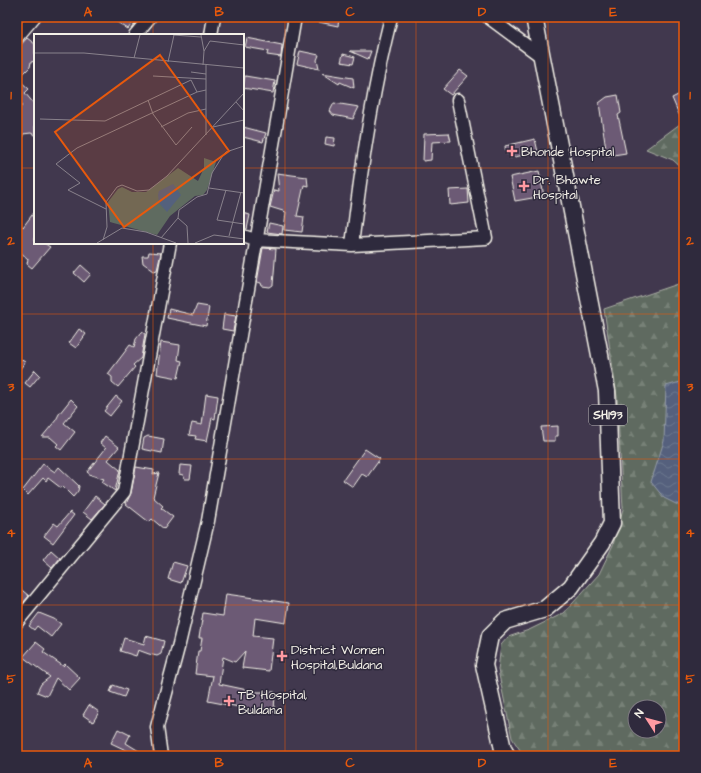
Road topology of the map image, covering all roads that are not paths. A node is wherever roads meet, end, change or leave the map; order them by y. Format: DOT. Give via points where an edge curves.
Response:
graph roads {
  1 [pos="34,17"];
  2 [pos="150,17"];
  3 [pos="214,17"];
  4 [pos="295,17"];
  5 [pos="391,17"];
  6 [pos="488,17"];
  7 [pos="534,17"];
  8 [pos="136,34"];
  9 [pos="211,34"];
  10 [pos="17,37"];
  11 [pos="542,57"];
  12 [pos="458,100"];
  13 [pos="244,236"];
  14 [pos="255,240"];
  15 [pos="170,244"];
  16 [pos="352,245"];
  17 [pos="17,622"];
  18 [pos="161,756"];
  19 [pos="507,756"];
  1 -- 10 [label="street"];
  2 -- 8 [label="street"];
  3 -- 9 [label="street"];
  4 -- 14 [label="street"];
  5 -- 16 [label="street" via="363,151"];
  6 -- 11 [label="street"];
  7 -- 11 [label="main road, SH193"];
  11 -- 19 [label="main road, SH193" via="608,391 612,522 602,543 571,586 545,609 505,621 490,636 484,665 503,750"];
  12 -- 16 [label="street" via="486,238"];
  13 -- 14 [label="street"];
  14 -- 16 [label="street"];
  14 -- 18 [label="street" via="208,521 157,727"];
  15 -- 17 [label="street" via="124,492"];
}
